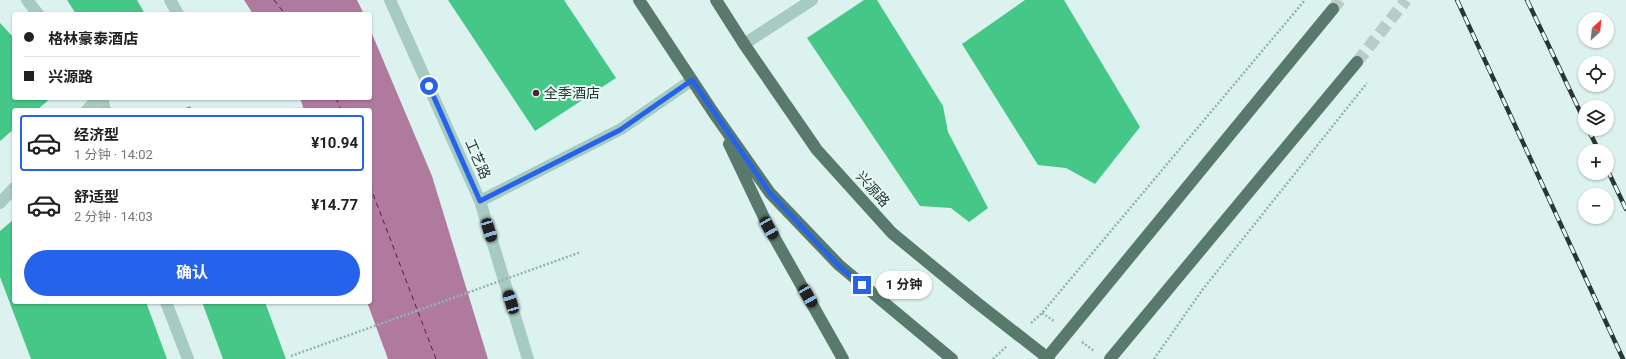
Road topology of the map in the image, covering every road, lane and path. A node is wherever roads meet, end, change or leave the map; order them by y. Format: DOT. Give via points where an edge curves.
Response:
graph roads {
  1 [pos="27,0"];
  2 [pos="170,0"];
  3 [pos="390,0"];
  4 [pos="639,0"];
  5 [pos="716,0"];
  6 [pos="812,0"];
  7 [pos="1305,0"];
  8 [pos="1333,9"];
  9 [pos="36,12"];
  10 [pos="177,12"];
  11 [pos="744,44"];
  12 [pos="1357,62"];
  13 [pos="692,80"];
  14 [pos="1367,83"];
  15 [pos="96,100"];
  16 [pos="89,108"];
  17 [pos="714,112"];
  18 [pos="12,190"];
  19 [pos="480,201"];
  20 [pos="0,203"];
  21 [pos="581,252"];
  22 [pos="167,304"];
  23 [pos="1019,335"];
  24 [pos="291,356"];
  25 [pos="1047,358"];
  26 [pos="188,359"];
  27 [pos="528,359"];
  28 [pos="844,359"];
  29 [pos="952,359"];
  30 [pos="993,359"];
  31 [pos="1110,359"];
  32 [pos="1154,359"];
  1 -- 9 [label="street"];
  2 -- 10 [label="street"];
  3 -- 19 [label="street, 工艺路"];
  4 -- 13 [label="main road"];
  5 -- 11 [label="main road, 兴源路"];
  6 -- 11 [label="street"];
  7 -- 23 [label="path" via="1042,313"];
  8 -- 25 [label="main road"];
  11 -- 23 [label="main road, 兴源路" via="818,150 892,233"];
  12 -- 31 [label="main road"];
  13 -- 17 [label="main road"];
  13 -- 19 [label="street" via="620,130"];
  14 -- 32 [label="path" via="1203,289"];
  15 -- 16 [label="street"];
  17 -- 28 [label="main road" via="769,228"];
  17 -- 29 [label="main road" via="770,193 838,265"];
  18 -- 20 [label="street"];
  19 -- 27 [label="street, 工艺路"];
  21 -- 24 [label="path, bridge"];
  22 -- 26 [label="street"];
  23 -- 25 [label="main road, 兴源路"];
  23 -- 30 [label="path"];
}
